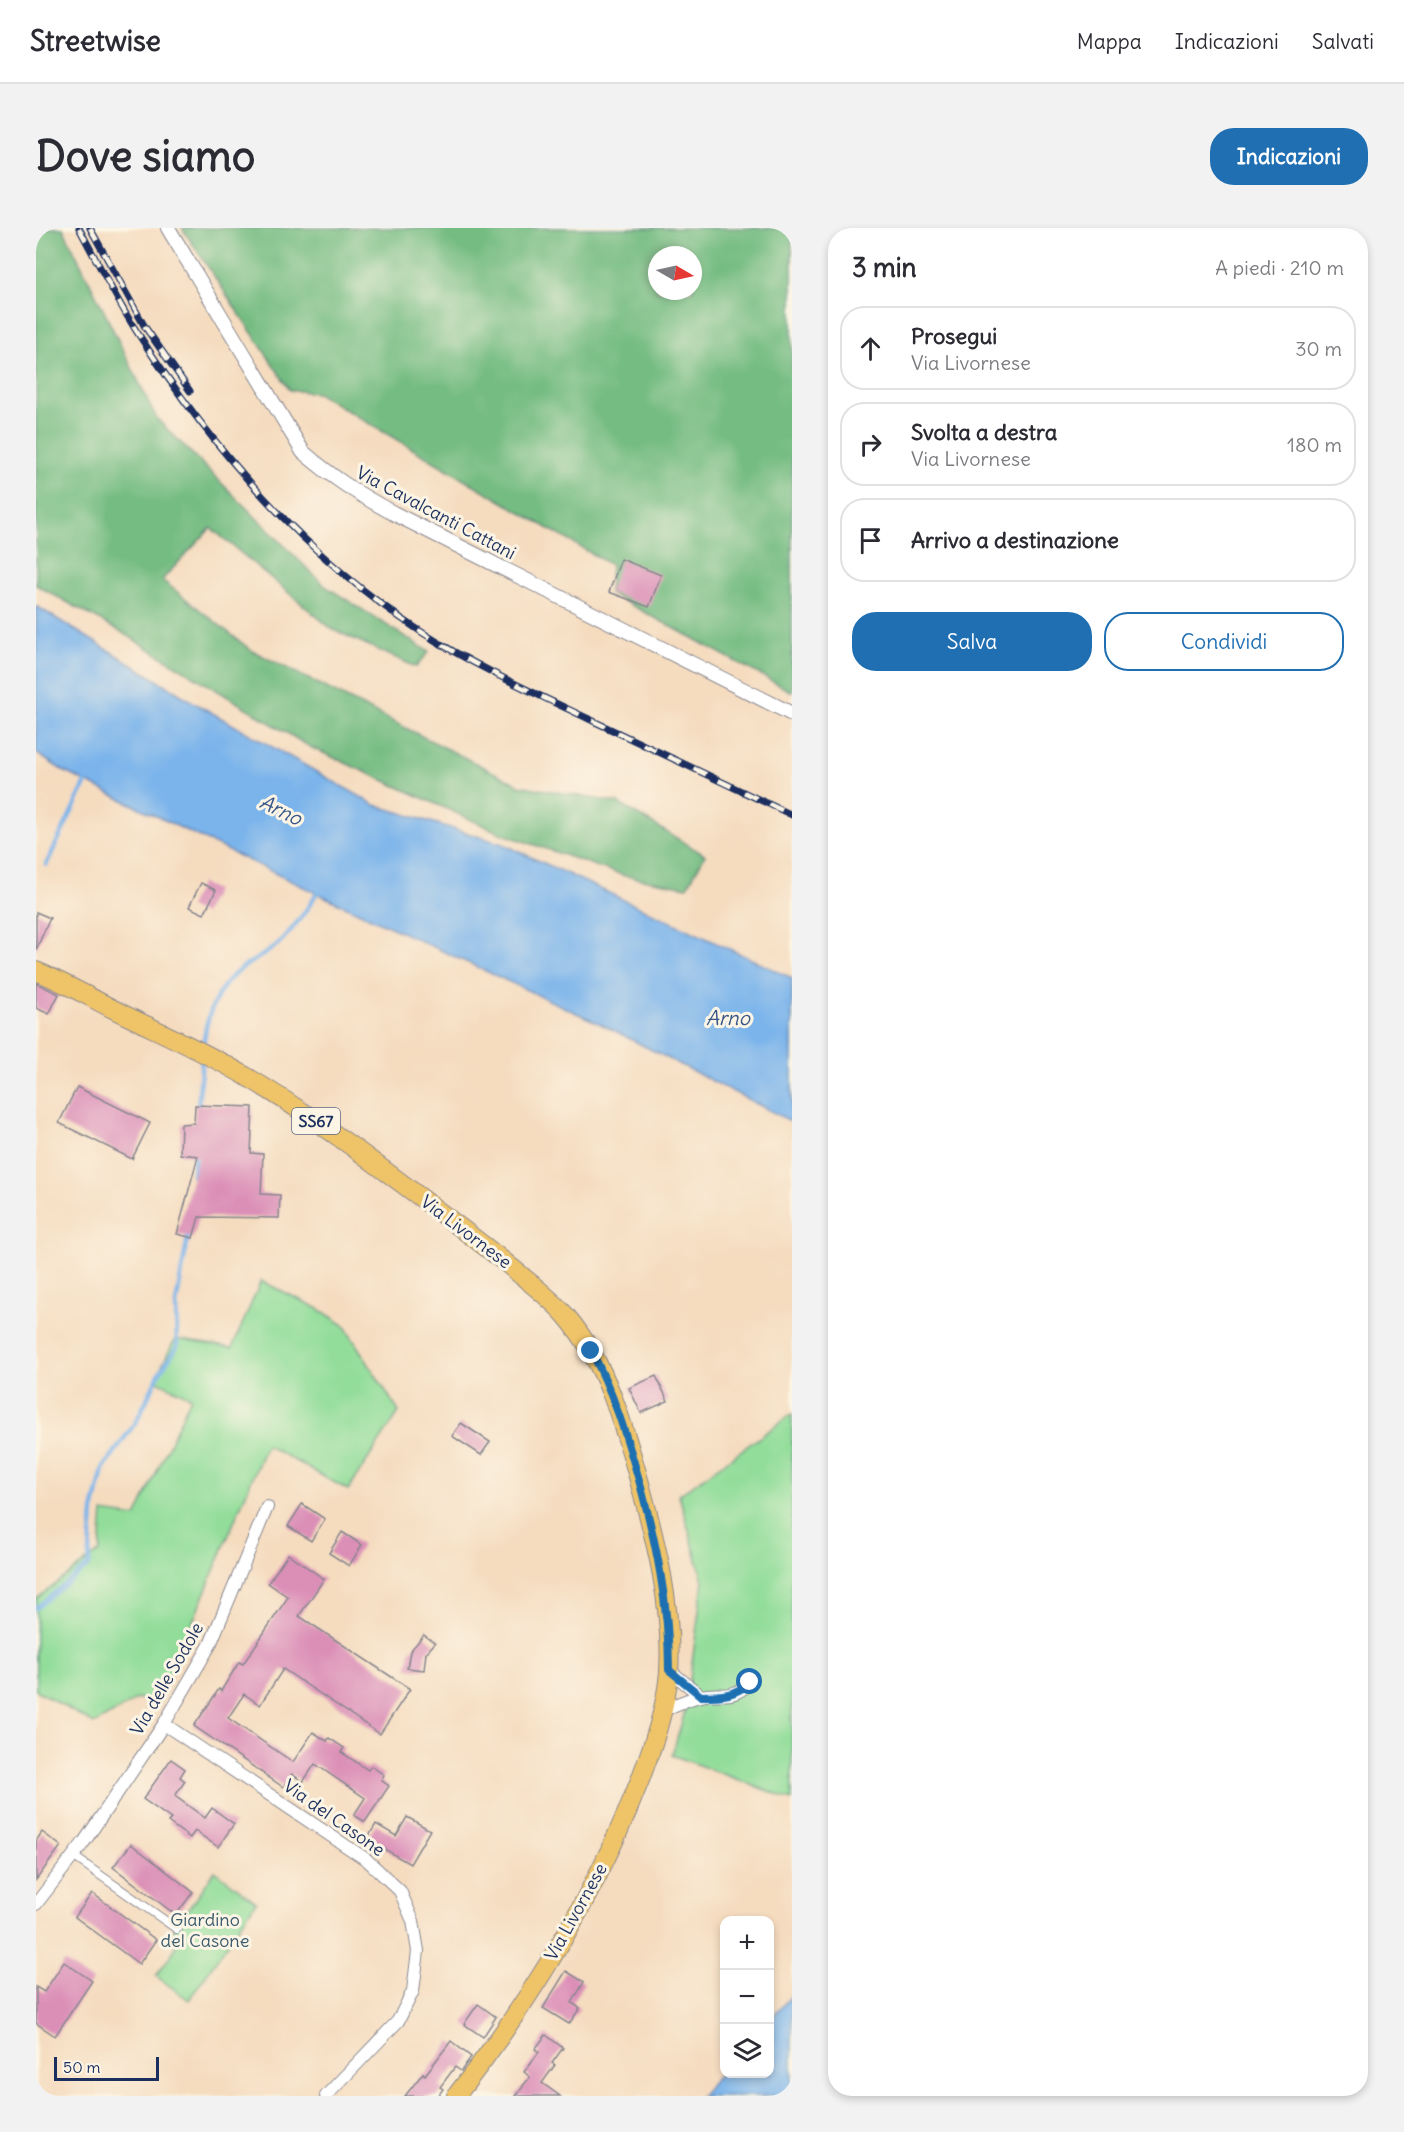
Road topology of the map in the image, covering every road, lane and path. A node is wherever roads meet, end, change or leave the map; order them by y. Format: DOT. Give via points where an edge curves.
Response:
graph roads {
  1 [pos="168,228"];
  2 [pos="792,714"];
  3 [pos="36,971"];
  4 [pos="267,1507"];
  5 [pos="669,1670"];
  6 [pos="750,1682"];
  7 [pos="701,1696"];
  8 [pos="663,1710"];
  9 [pos="164,1724"];
  10 [pos="73,1856"];
  11 [pos="36,1904"];
  12 [pos="177,1929"];
  13 [pos="326,2096"];
  14 [pos="456,2096"];
  1 -- 2 [label="street, Via Cavalcanti Cattani" via="303,452 331,476 393,513"];
  3 -- 5 [label="main road, Via Livornese / SS67" via="231,1067 291,1103 500,1258 566,1316 603,1372 629,1444 663,1588"];
  4 -- 9 [label="street, Via delle Sodole" via="210,1645"];
  5 -- 7 [label="street"];
  5 -- 8 [label="main road, Via Livornese"];
  6 -- 7 [label="street" via="730,1695"];
  7 -- 8 [label="street"];
  8 -- 14 [label="main road, Via Livornese" via="632,1802 552,1959 496,2045"];
  9 -- 10 [label="street, Via delle Sodole"];
  9 -- 13 [label="street, Via del Casone" via="367,1860 400,1891 413,1921 418,1951 412,1991 398,2021"];
  10 -- 11 [label="street, Via delle Sodole"];
  10 -- 12 [label="street"];
}
